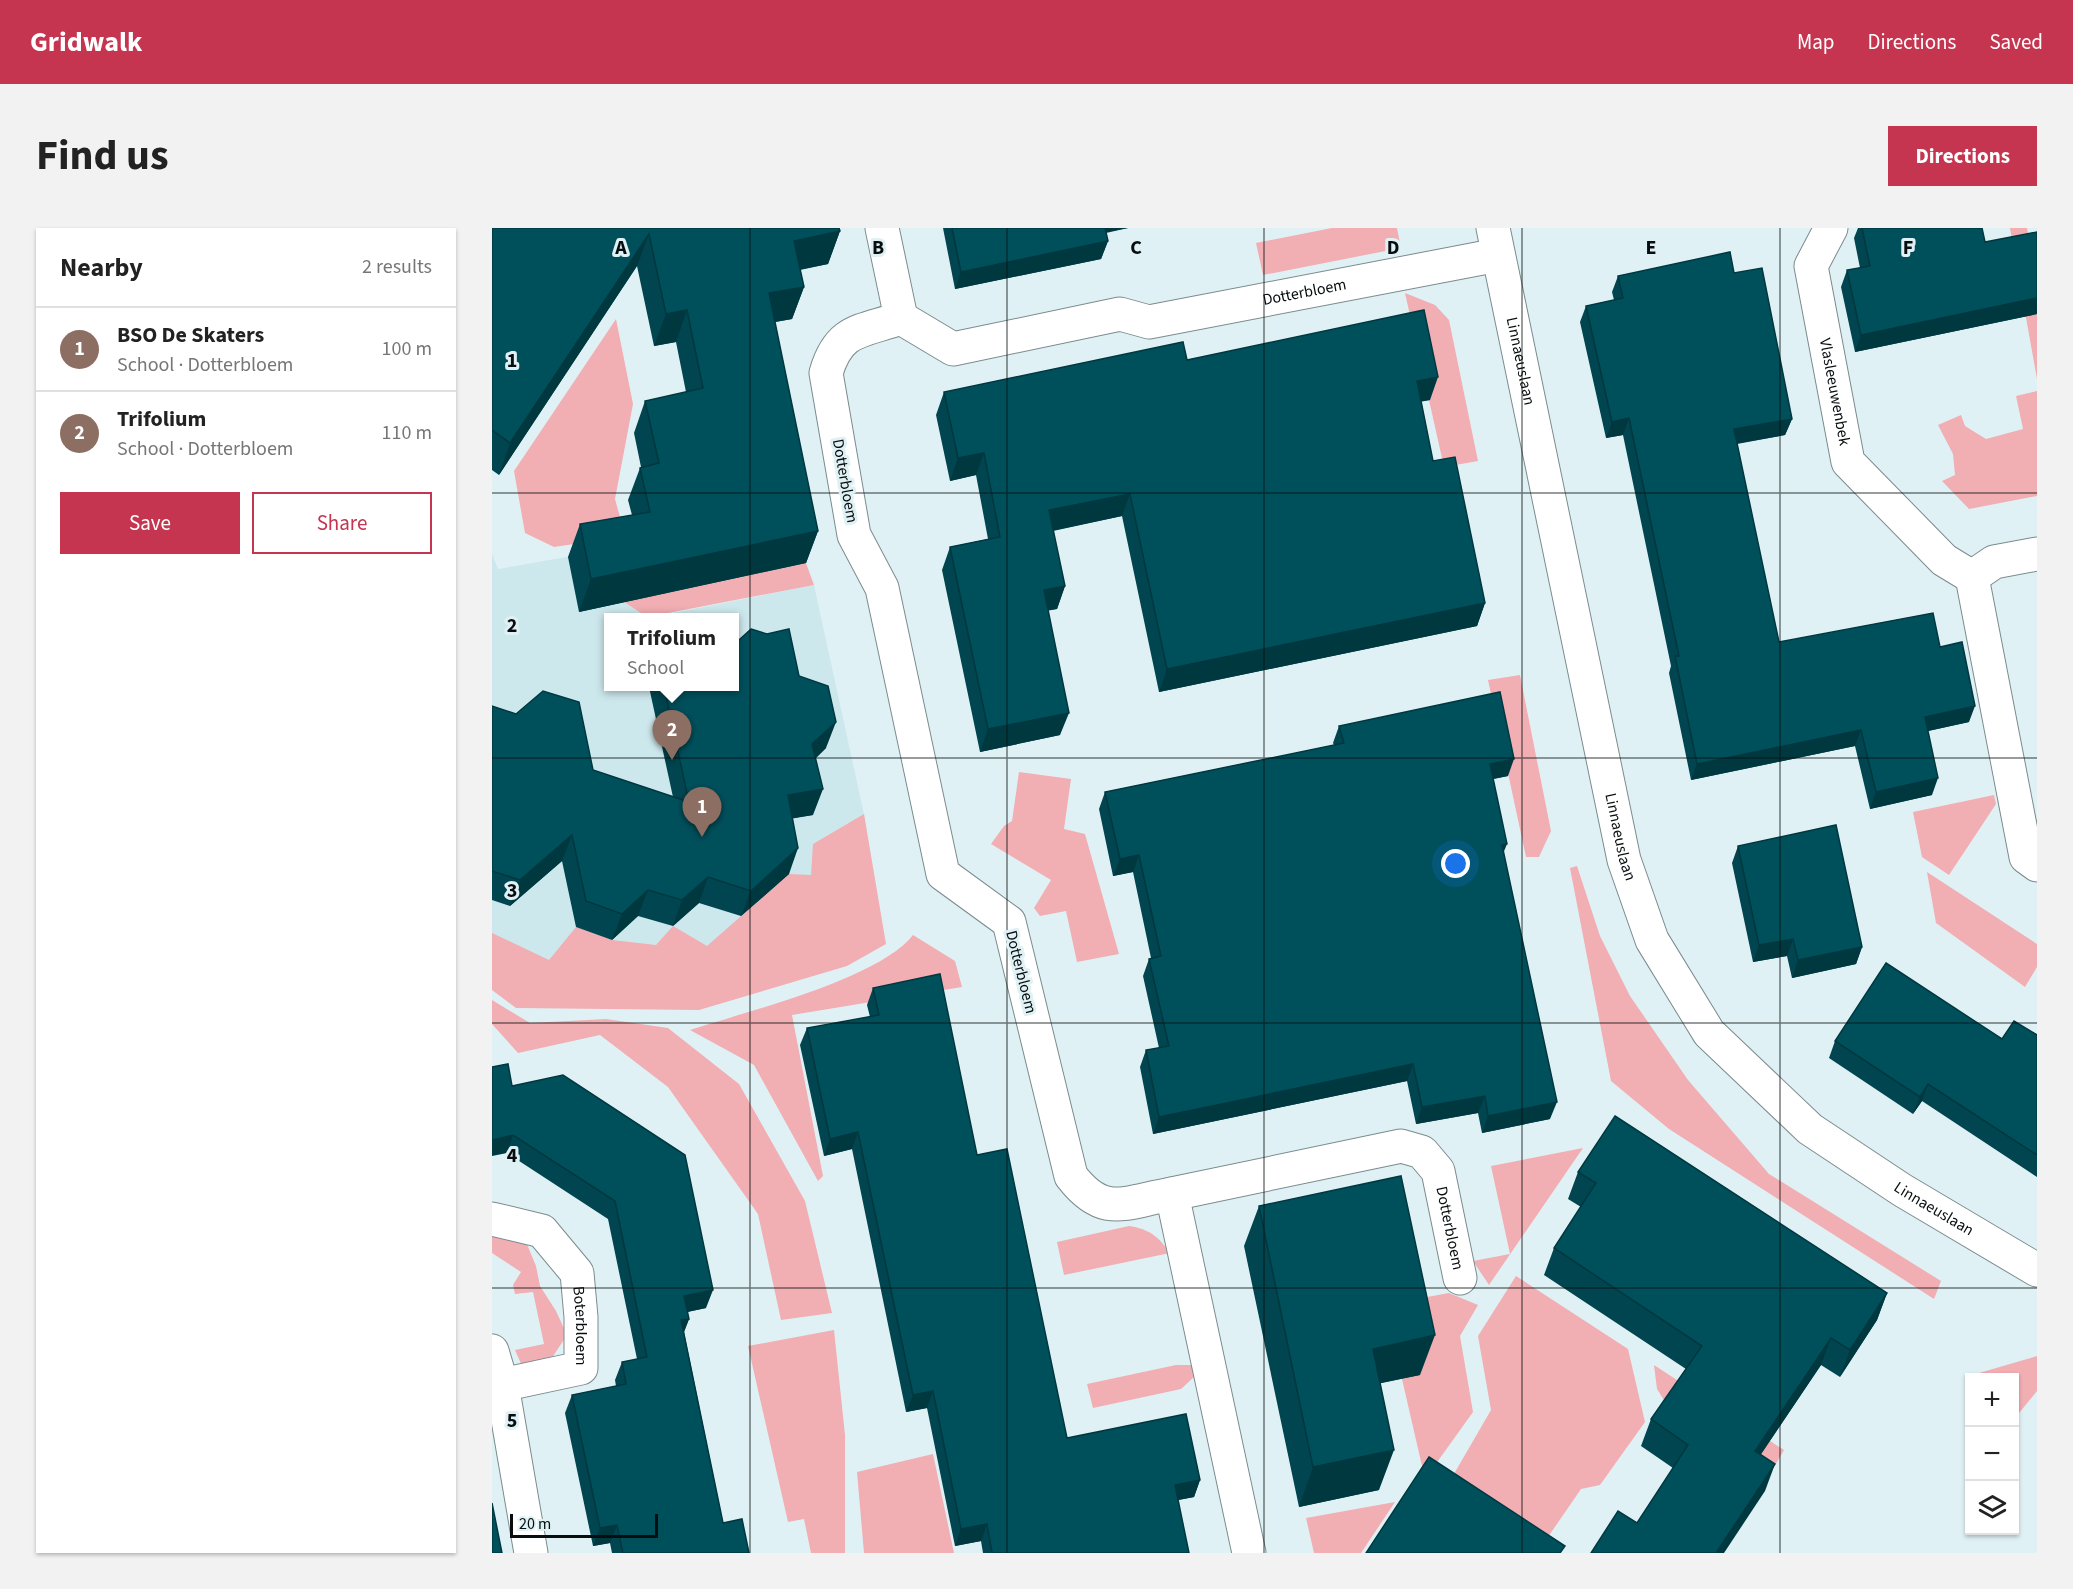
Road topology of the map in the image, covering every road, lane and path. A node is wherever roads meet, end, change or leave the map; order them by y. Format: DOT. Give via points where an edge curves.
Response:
graph roads {
  1 [pos="882,228"];
  2 [pos="1832,228"];
  3 [pos="1496,242"];
  4 [pos="901,318"];
  5 [pos="2037,554"];
  6 [pos="1972,577"];
  7 [pos="2037,865"];
  8 [pos="1172,1194"];
  9 [pos="492,1219"];
  10 [pos="2037,1270"];
  11 [pos="1460,1278"];
  12 [pos="492,1351"];
  13 [pos="502,1385"];
  14 [pos="531,1553"];
  15 [pos="1250,1553"];
  1 -- 4 [label="street"];
  2 -- 6 [label="street, Vlasleeuwenbek" via="1811,266 1848,462 1944,560"];
  3 -- 4 [label="street, Dotterbloem" via="1149,322 1120,314 953,349"];
  3 -- 10 [label="street, Linnaeuslaan" via="1624,860 1653,940 1709,1033 1810,1129 1902,1191"];
  4 -- 8 [label="street, Dotterbloem" via="843,339 832,352 826,373 854,535 882,588 943,873 1009,922 1071,1176 1096,1202 1114,1204"];
  5 -- 6 [label="street" via="1994,562"];
  6 -- 7 [label="street" via="2026,857"];
  8 -- 11 [label="street, Dotterbloem" via="1401,1146 1422,1152 1438,1172"];
  8 -- 15 [label="street"];
  9 -- 13 [label="street, Boterbloem" via="542,1231 577,1273 581,1317 581,1368"];
  12 -- 13 [label="street"];
  13 -- 14 [label="street"];
}
